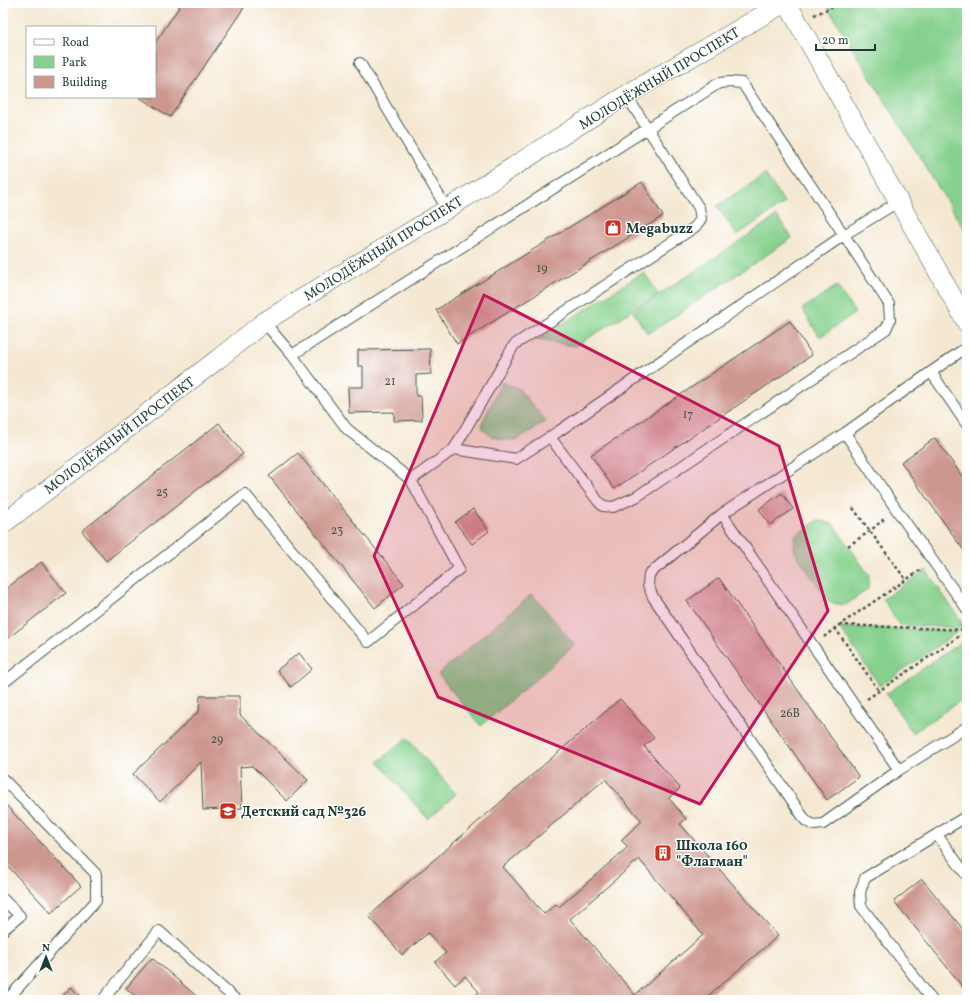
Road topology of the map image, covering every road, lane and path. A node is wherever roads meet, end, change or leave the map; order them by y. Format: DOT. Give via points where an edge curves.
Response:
graph roads {
  1 [pos="785,3"];
  2 [pos="842,3"];
  3 [pos="797,22"];
  4 [pos="360,63"];
  5 [pos="626,95"];
  6 [pos="648,128"];
  7 [pos="898,202"];
  8 [pos="447,209"];
  9 [pos="844,235"];
  10 [pos="264,322"];
  11 [pos="967,323"];
  12 [pos="967,347"];
  13 [pos="292,355"];
  14 [pos="931,372"];
  15 [pos="967,425"];
  16 [pos="845,433"];
  17 [pos="550,437"];
  18 [pos="454,449"];
  19 [pos="411,480"];
  20 [pos="854,508"];
  21 [pos="896,509"];
  22 [pos="722,514"];
  23 [pos="3,524"];
  24 [pos="870,531"];
  25 [pos="848,546"];
  26 [pos="934,563"];
  27 [pos="906,580"];
  28 [pos="967,610"];
  29 [pos="840,625"];
  30 [pos="835,628"];
  31 [pos="967,630"];
  32 [pos="812,646"];
  33 [pos="3,683"];
  34 [pos="879,691"];
  35 [pos="856,708"];
  36 [pos="967,727"];
  37 [pos="899,770"];
  38 [pos="3,778"];
  39 [pos="967,816"];
  40 [pos="937,834"];
  41 [pos="967,876"];
  42 [pos="3,899"];
  43 [pos="3,930"];
  44 [pos="7,1000"];
  45 [pos="107,1000"];
  46 [pos="236,1000"];
  47 [pos="932,1000"];
  1 -- 3 [label="street"];
  1 -- 5 [label="street, МОЛОДЁЖНЫЙ ПРОСПЕКТ"];
  2 -- 3 [label="path"];
  3 -- 7 [label="street"];
  4 -- 8 [label="lane"];
  5 -- 6 [label="lane"];
  5 -- 8 [label="street, МОЛОДЁЖНЫЙ ПРОСПЕКТ"];
  6 -- 9 [label="lane" via="719,83 742,83"];
  6 -- 13 [label="lane"];
  6 -- 18 [label="lane" via="699,208 701,219 695,227 514,345"];
  7 -- 9 [label="lane"];
  7 -- 11 [label="street"];
  8 -- 10 [label="street, МОЛОДЁЖНЫЙ ПРОСПЕКТ"];
  9 -- 17 [label="lane"];
  9 -- 17 [label="lane" via="889,304 890,320 886,329 636,497 613,507 603,506 598,501"];
  10 -- 13 [label="lane"];
  10 -- 23 [label="street, МОЛОДЁЖНЫЙ ПРОСПЕКТ"];
  12 -- 14 [label="lane"];
  13 -- 19 [label="lane" via="347,429"];
  14 -- 15 [label="lane"];
  14 -- 16 [label="lane"];
  16 -- 21 [label="lane"];
  16 -- 22 [label="lane"];
  17 -- 18 [label="lane" via="516,458"];
  18 -- 19 [label="lane"];
  19 -- 33 [label="lane" via="459,569 368,642 245,494"];
  20 -- 24 [label="path"];
  21 -- 24 [label="path"];
  21 -- 26 [label="lane"];
  22 -- 32 [label="lane"];
  22 -- 37 [label="lane" via="649,574 648,585 652,597 806,821 814,825 823,824"];
  24 -- 25 [label="path"];
  24 -- 27 [label="path"];
  26 -- 27 [label="path"];
  26 -- 28 [label="lane"];
  27 -- 29 [label="path"];
  29 -- 30 [label="path"];
  29 -- 31 [label="path"];
  30 -- 32 [label="path"];
  30 -- 34 [label="path"];
  31 -- 34 [label="path"];
  32 -- 35 [label="lane"];
  34 -- 35 [label="path"];
  35 -- 37 [label="lane"];
  36 -- 37 [label="lane"];
  38 -- 44 [label="lane" via="96,874 96,901"];
  39 -- 40 [label="lane"];
  40 -- 41 [label="lane"];
  40 -- 47 [label="lane" via="865,878 860,892 861,906"];
  42 -- 43 [label="lane" via="20,916"];
  45 -- 46 [label="lane" via="105,997 159,931"];
}
